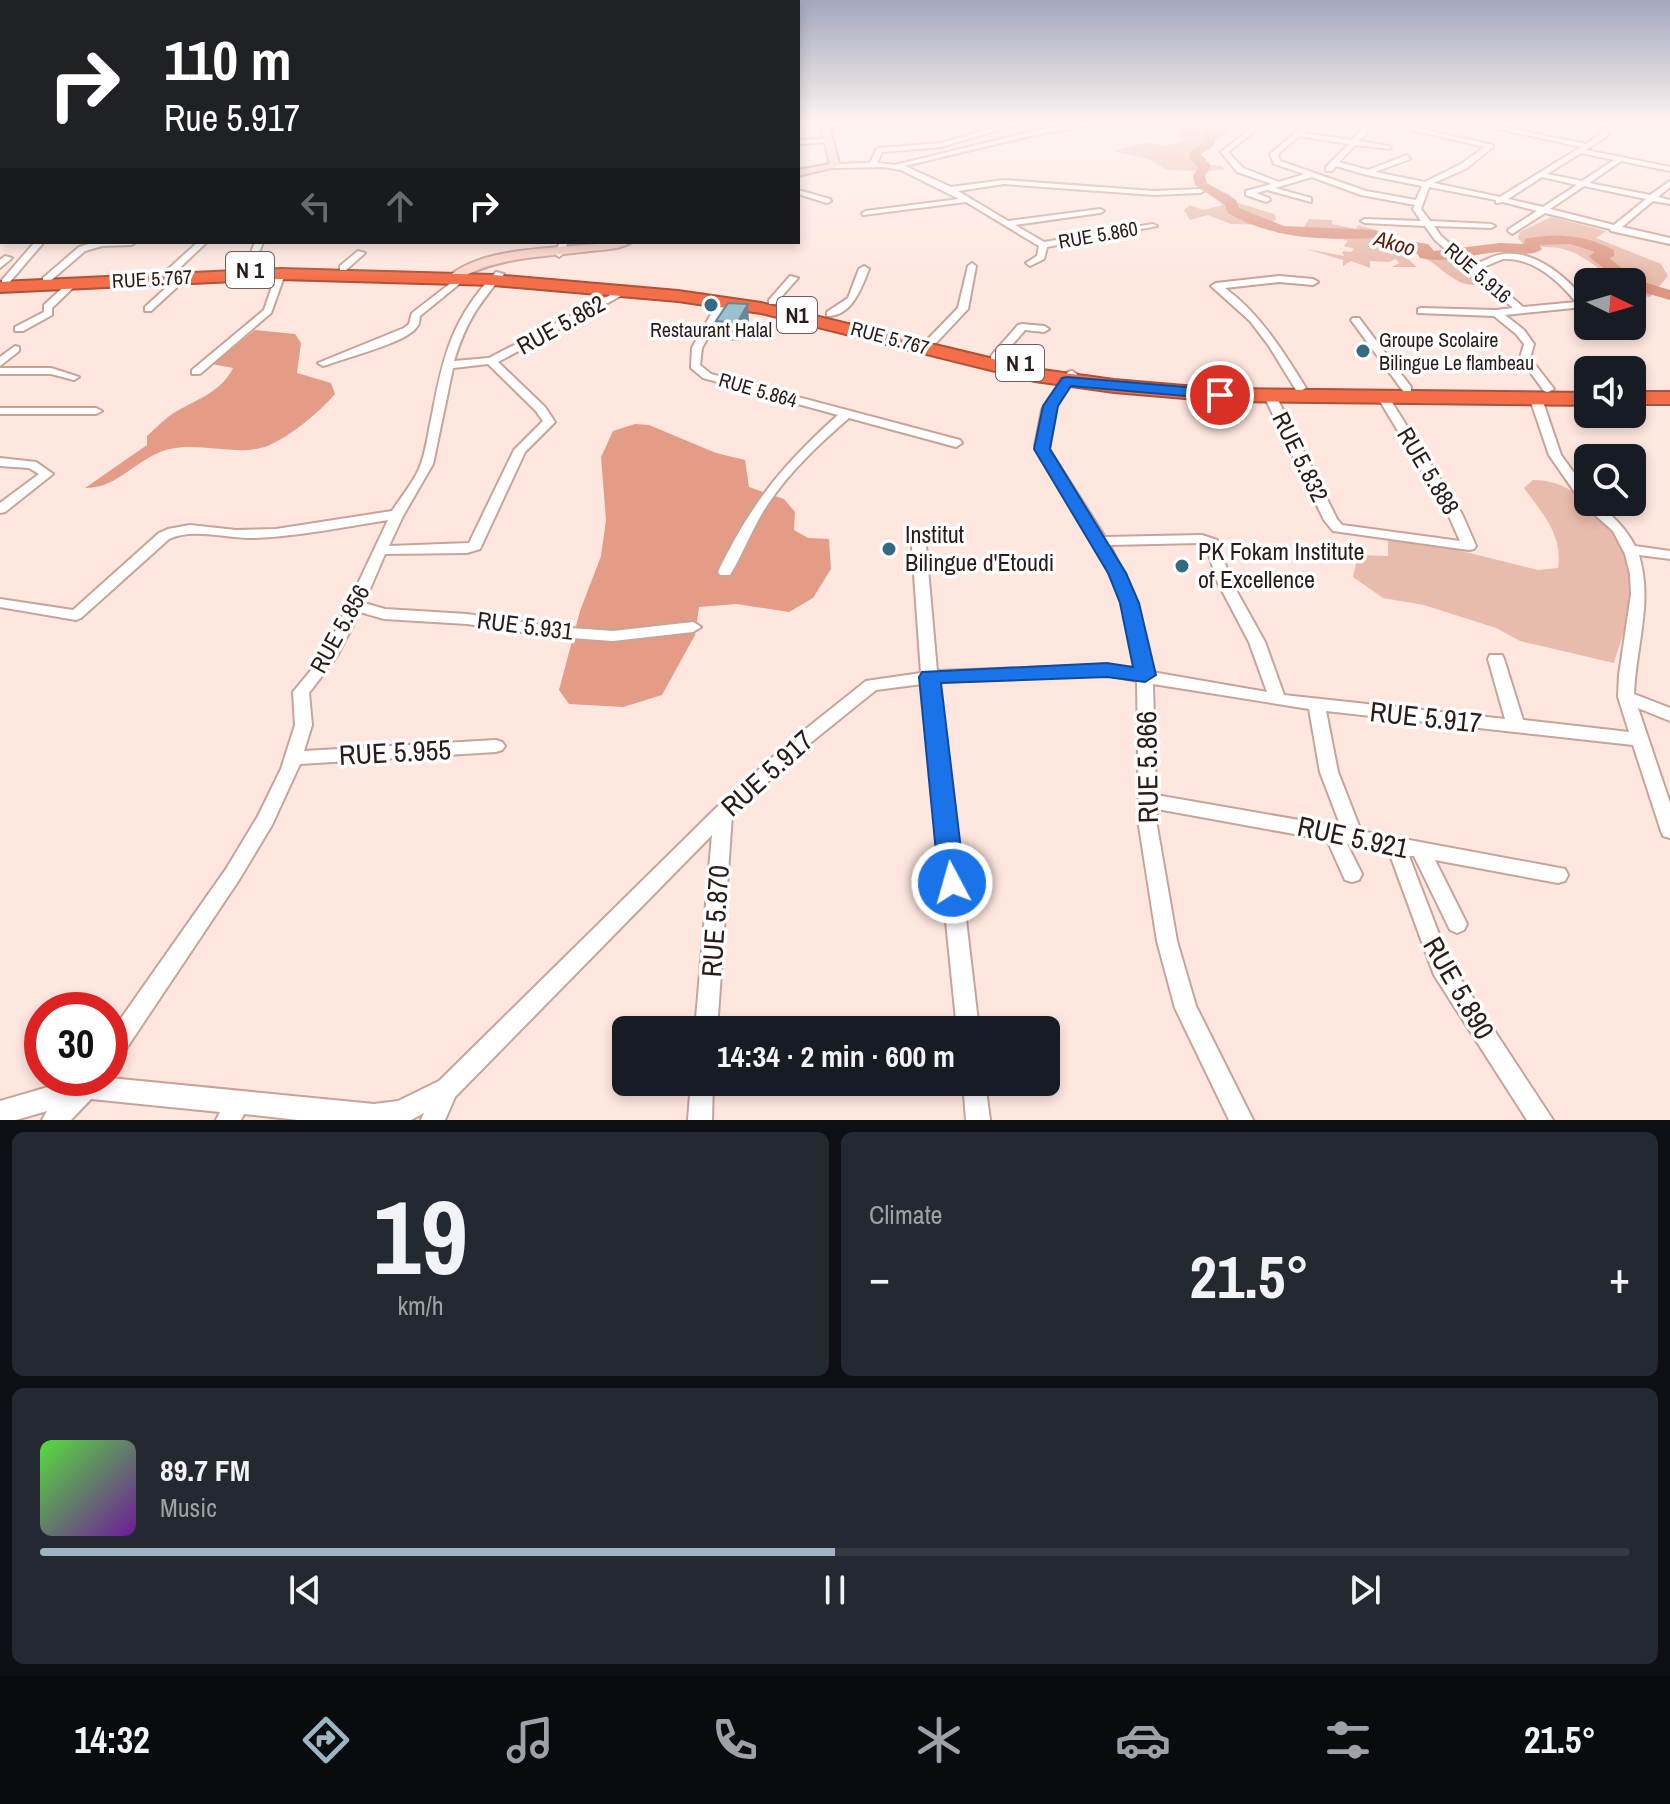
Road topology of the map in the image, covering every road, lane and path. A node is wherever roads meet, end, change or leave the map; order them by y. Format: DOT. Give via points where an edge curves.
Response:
graph roads {
  1 [pos="918,175"];
  2 [pos="1254,175"];
  3 [pos="1310,175"];
  4 [pos="1311,175"];
  5 [pos="1323,175"];
  6 [pos="1379,175"];
  7 [pos="1444,175"];
  8 [pos="1542,175"];
  9 [pos="1543,175"];
  10 [pos="1597,175"];
  11 [pos="1321,178"];
  12 [pos="1670,183"];
  13 [pos="1278,184"];
  14 [pos="1426,184"];
  15 [pos="1584,184"];
  16 [pos="1267,188"];
  17 [pos="949,190"];
  18 [pos="1200,191"];
  19 [pos="800,193"];
  20 [pos="1653,198"];
  21 [pos="967,200"];
  22 [pos="1266,200"];
  23 [pos="1308,200"];
  24 [pos="827,201"];
  25 [pos="1499,201"];
  26 [pos="1670,202"];
  27 [pos="1417,203"];
  28 [pos="1100,211"];
  29 [pos="1540,211"];
  30 [pos="866,213"];
  31 [pos="1365,221"];
  32 [pos="1425,222"];
  33 [pos="1010,223"];
  34 [pos="1153,226"];
  35 [pos="1491,226"];
  36 [pos="1614,229"];
  37 [pos="1512,231"];
  38 [pos="1670,241"];
  39 [pos="38,244"];
  40 [pos="98,244"];
  41 [pos="201,244"];
  42 [pos="258,244"];
  43 [pos="605,244"];
  44 [pos="1043,245"];
  45 [pos="562,248"];
  46 [pos="361,253"];
  47 [pos="8,258"];
  48 [pos="1030,263"];
  49 [pos="0,265"];
  50 [pos="972,266"];
  51 [pos="343,268"];
  52 [pos="1471,268"];
  53 [pos="864,269"];
  54 [pos="237,270"];
  55 [pos="280,274"];
  56 [pos="175,276"];
  57 [pos="458,276"];
  58 [pos="496,277"];
  59 [pos="793,278"];
  60 [pos="46,280"];
  61 [pos="1313,282"];
  62 [pos="73,283"];
  63 [pos="2,284"];
  64 [pos="623,292"];
  65 [pos="722,302"];
  66 [pos="772,302"];
  67 [pos="148,309"];
  68 [pos="1521,310"];
  69 [pos="1421,311"];
  70 [pos="1496,313"];
  71 [pos="830,314"];
  72 [pos="1356,320"];
  73 [pos="19,329"];
  74 [pos="1044,329"];
  75 [pos="932,341"];
  76 [pos="15,349"];
  77 [pos="995,358"];
  78 [pos="491,361"];
  79 [pos="0,363"];
  80 [pos="323,363"];
  81 [pos="446,365"];
  82 [pos="0,371"];
  83 [pos="196,372"];
  84 [pos="74,377"];
  85 [pos="1070,378"];
  86 [pos="1300,388"];
  87 [pos="1407,389"];
  88 [pos="1646,389"];
  89 [pos="1670,389"];
  90 [pos="1574,391"];
  91 [pos="1542,394"];
  92 [pos="1270,396"];
  93 [pos="1574,397"];
  94 [pos="1384,398"];
  95 [pos="1646,398"];
  96 [pos="1670,398"];
  97 [pos="0,411"];
  98 [pos="96,411"];
  99 [pos="845,415"];
  100 [pos="956,443"];
  101 [pos="0,462"];
  102 [pos="1574,481"];
  103 [pos="0,509"];
  104 [pos="397,514"];
  105 [pos="1605,516"];
  106 [pos="1101,541"];
  107 [pos="919,546"];
  108 [pos="1469,546"];
  109 [pos="1629,549"];
  110 [pos="381,550"];
  111 [pos="1670,555"];
  112 [pos="725,572"];
  113 [pos="3,603"];
  114 [pos="357,606"];
  115 [pos="693,627"];
  116 [pos="1496,659"];
  117 [pos="1145,675"];
  118 [pos="929,677"];
  119 [pos="1626,697"];
  120 [pos="1278,700"];
  121 [pos="1317,705"];
  122 [pos="1670,715"];
  123 [pos="1516,726"];
  124 [pos="1637,739"];
  125 [pos="496,746"];
  126 [pos="293,758"];
  127 [pos="1146,800"];
  128 [pos="723,812"];
  129 [pos="1332,831"];
  130 [pos="1670,831"];
  131 [pos="1354,836"];
  132 [pos="1396,845"];
  133 [pos="1421,851"];
  134 [pos="1352,874"];
  135 [pos="1558,875"];
  136 [pos="1457,924"];
  137 [pos="707,1016"];
  138 [pos="966,1016"];
  139 [pos="128,1027"];
  140 [pos="447,1089"];
  141 [pos="128,1090"];
  142 [pos="51,1096"];
  143 [pos="77,1096"];
  144 [pos="701,1096"];
  145 [pos="975,1096"];
  146 [pos="233,1111"];
  147 [pos="0,1113"];
  148 [pos="54,1120"];
  149 [pos="433,1120"];
  150 [pos="700,1120"];
  151 [pos="978,1120"];
  152 [pos="1241,1120"];
  153 [pos="1541,1120"];
  1 -- 17 [label="street"];
  2 -- 13 [label="street"];
  3 -- 13 [label="street"];
  4 -- 11 [label="street"];
  5 -- 11 [label="street"];
  6 -- 14 [label="street"];
  7 -- 14 [label="street"];
  8 -- 25 [label="street"];
  9 -- 15 [label="street"];
  10 -- 15 [label="street"];
  11 -- 27 [label="street"];
  12 -- 20 [label="street"];
  13 -- 16 [label="street"];
  14 -- 25 [label="street"];
  14 -- 27 [label="street"];
  15 -- 20 [label="street"];
  15 -- 29 [label="street"];
  16 -- 22 [label="street" via="1249,193"];
  16 -- 23 [label="street"];
  17 -- 18 [label="street" via="1018,182"];
  17 -- 21 [label="street"];
  19 -- 24 [label="street"];
  20 -- 26 [label="street"];
  20 -- 36 [label="street"];
  21 -- 30 [label="street"];
  21 -- 33 [label="street"];
  25 -- 29 [label="street"];
  27 -- 32 [label="street, RUE 5.916"];
  28 -- 33 [label="street"];
  29 -- 36 [label="street"];
  29 -- 37 [label="street"];
  31 -- 32 [label="street"];
  32 -- 35 [label="street"];
  32 -- 52 [label="street, RUE 5.916"];
  33 -- 44 [label="street"];
  34 -- 44 [label="street, RUE 5.860"];
  36 -- 38 [label="street"];
  39 -- 63 [label="street"];
  40 -- 60 [label="street" via="82,249"];
  41 -- 56 [label="street"];
  42 -- 54 [label="street" via="254,256"];
  43 -- 45 [label="street"];
  44 -- 48 [label="street" via="1041,257"];
  45 -- 57 [label="street" via="483,262"];
  46 -- 51 [label="street"];
  47 -- 49 [label="street"];
  50 -- 75 [label="street" via="963,309"];
  51 -- 54 [label="highway, N 1"];
  51 -- 57 [label="highway, N 1"];
  52 -- 68 [label="street, RUE 5.916"];
  52 -- 68 [label="street" via="1503,256 1527,258 1583,304"];
  53 -- 71 [label="street" via="852,299"];
  54 -- 56 [label="highway, N 1"];
  55 -- 56 [label="highway, RUE 5.767 / N1"];
  55 -- 57 [label="highway, RUE 5.767 / N1"];
  55 -- 83 [label="street" via="263,317"];
  56 -- 60 [label="highway, N 1"];
  56 -- 62 [label="highway, RUE 5.767 / N1"];
  56 -- 67 [label="street"];
  57 -- 58 [label="highway, RUE 5.767 / N1"];
  57 -- 80 [label="street" via="415,315 414,325 400,337"];
  58 -- 64 [label="highway, RUE 5.767 / N1"];
  58 -- 66 [label="highway, N 1"];
  58 -- 81 [label="street, RUE 5.856" via="469,309"];
  59 -- 66 [label="street"];
  60 -- 63 [label="highway, N 1"];
  61 -- 86 [label="street" via="1279,279 1216,286 1239,302 1263,331"];
  62 -- 63 [label="highway, RUE 5.767 / N1"];
  62 -- 73 [label="street" via="47,307 49,313"];
  64 -- 65 [label="highway, RUE 5.767 / N1"];
  64 -- 78 [label="street, RUE 5.862"];
  65 -- 85 [label="highway, RUE 5.767 / N1"];
  65 -- 99 [label="street, RUE 5.864" via="697,348 695,366 700,371"];
  66 -- 71 [label="highway, N 1"];
  68 -- 70 [label="street, RUE 5.916"];
  69 -- 70 [label="street"];
  70 -- 91 [label="street, RUE 5.916" via="1529,344 1525,358"];
  71 -- 75 [label="highway, N 1"];
  72 -- 87 [label="street"];
  74 -- 77 [label="street" via="1022,327"];
  75 -- 77 [label="highway, N 1"];
  76 -- 79 [label="street"];
  77 -- 85 [label="highway, N 1"];
  78 -- 81 [label="street"];
  78 -- 110 [label="street, RUE 5.862" via="541,409 549,425 520,450 475,546"];
  81 -- 104 [label="street, RUE 5.856" via="426,466"];
  82 -- 84 [label="street" via="51,371"];
  85 -- 86 [label="highway, N 1"];
  85 -- 92 [label="highway, RUE 5.767 / N1"];
  85 -- 106 [label="street, RUE 5.866" via="1048,410 1041,446"];
  86 -- 87 [label="highway, N 1"];
  87 -- 91 [label="highway, N 1"];
  88 -- 89 [label="highway"];
  90 -- 91 [label="highway, N 1"];
  91 -- 93 [label="highway, RUE 5.767 / N1"];
  91 -- 94 [label="highway, RUE 5.767 / N1"];
  91 -- 102 [label="street, RUE 5.916" via="1555,455"];
  92 -- 94 [label="highway, RUE 5.767 / N1"];
  92 -- 108 [label="street, RUE 5.832" via="1338,528"];
  94 -- 108 [label="street, RUE 5.888"];
  95 -- 96 [label="highway"];
  97 -- 98 [label="street"];
  99 -- 100 [label="street, RUE 5.864"];
  99 -- 112 [label="street, RUE 5.864" via="769,490 747,522"];
  101 -- 103 [label="street" via="32,465 47,474"];
  104 -- 110 [label="street, RUE 5.856"];
  104 -- 113 [label="street" via="265,534 179,528 76,615"];
  105 -- 109 [label="street, RUE 5.916"];
  106 -- 117 [label="street, RUE 5.866" via="1130,603"];
  106 -- 120 [label="street" via="1212,543"];
  107 -- 118 [label="street"];
  109 -- 111 [label="street"];
  109 -- 119 [label="street" via="1642,601 1625,674"];
  110 -- 114 [label="street, RUE 5.856"];
  114 -- 115 [label="street, RUE 5.931" via="384,614 613,636"];
  114 -- 126 [label="street, RUE 5.856" via="301,692 303,728"];
  116 -- 123 [label="street"];
  117 -- 118 [label="street, RUE 5.917" via="1107,670"];
  117 -- 120 [label="street, RUE 5.917"];
  117 -- 127 [label="street, RUE 5.866"];
  118 -- 128 [label="street, RUE 5.917" via="872,685 860,692"];
  118 -- 138 [label="street"];
  119 -- 122 [label="street"];
  119 -- 124 [label="street"];
  120 -- 121 [label="street, RUE 5.917"];
  121 -- 123 [label="street, RUE 5.917"];
  121 -- 131 [label="street" via="1325,765"];
  123 -- 124 [label="street, RUE 5.917"];
  124 -- 130 [label="street"];
  125 -- 126 [label="street, RUE 5.955"];
  126 -- 139 [label="street, RUE 5.856" via="262,830"];
  127 -- 129 [label="street, RUE 5.921"];
  127 -- 152 [label="street, RUE 5.866" via="1156,888 1186,1008"];
  128 -- 137 [label="street, RUE 5.870"];
  128 -- 140 [label="street, RUE 5.917"];
  129 -- 131 [label="street, RUE 5.921"];
  129 -- 134 [label="street"];
  131 -- 132 [label="street, RUE 5.921"];
  132 -- 133 [label="street, RUE 5.921"];
  132 -- 153 [label="street, RUE 5.890" via="1441,968"];
  133 -- 135 [label="street, RUE 5.921"];
  133 -- 136 [label="street"];
  140 -- 146 [label="street, RUE 5.917" via="400,1113 374,1116"];
  140 -- 149 [label="street"];
  141 -- 146 [label="street, RUE 5.917"];
  142 -- 147 [label="street, RUE 5.917"];
  143 -- 148 [label="street"];
  144 -- 150 [label="street"];
  145 -- 151 [label="street"];
}
